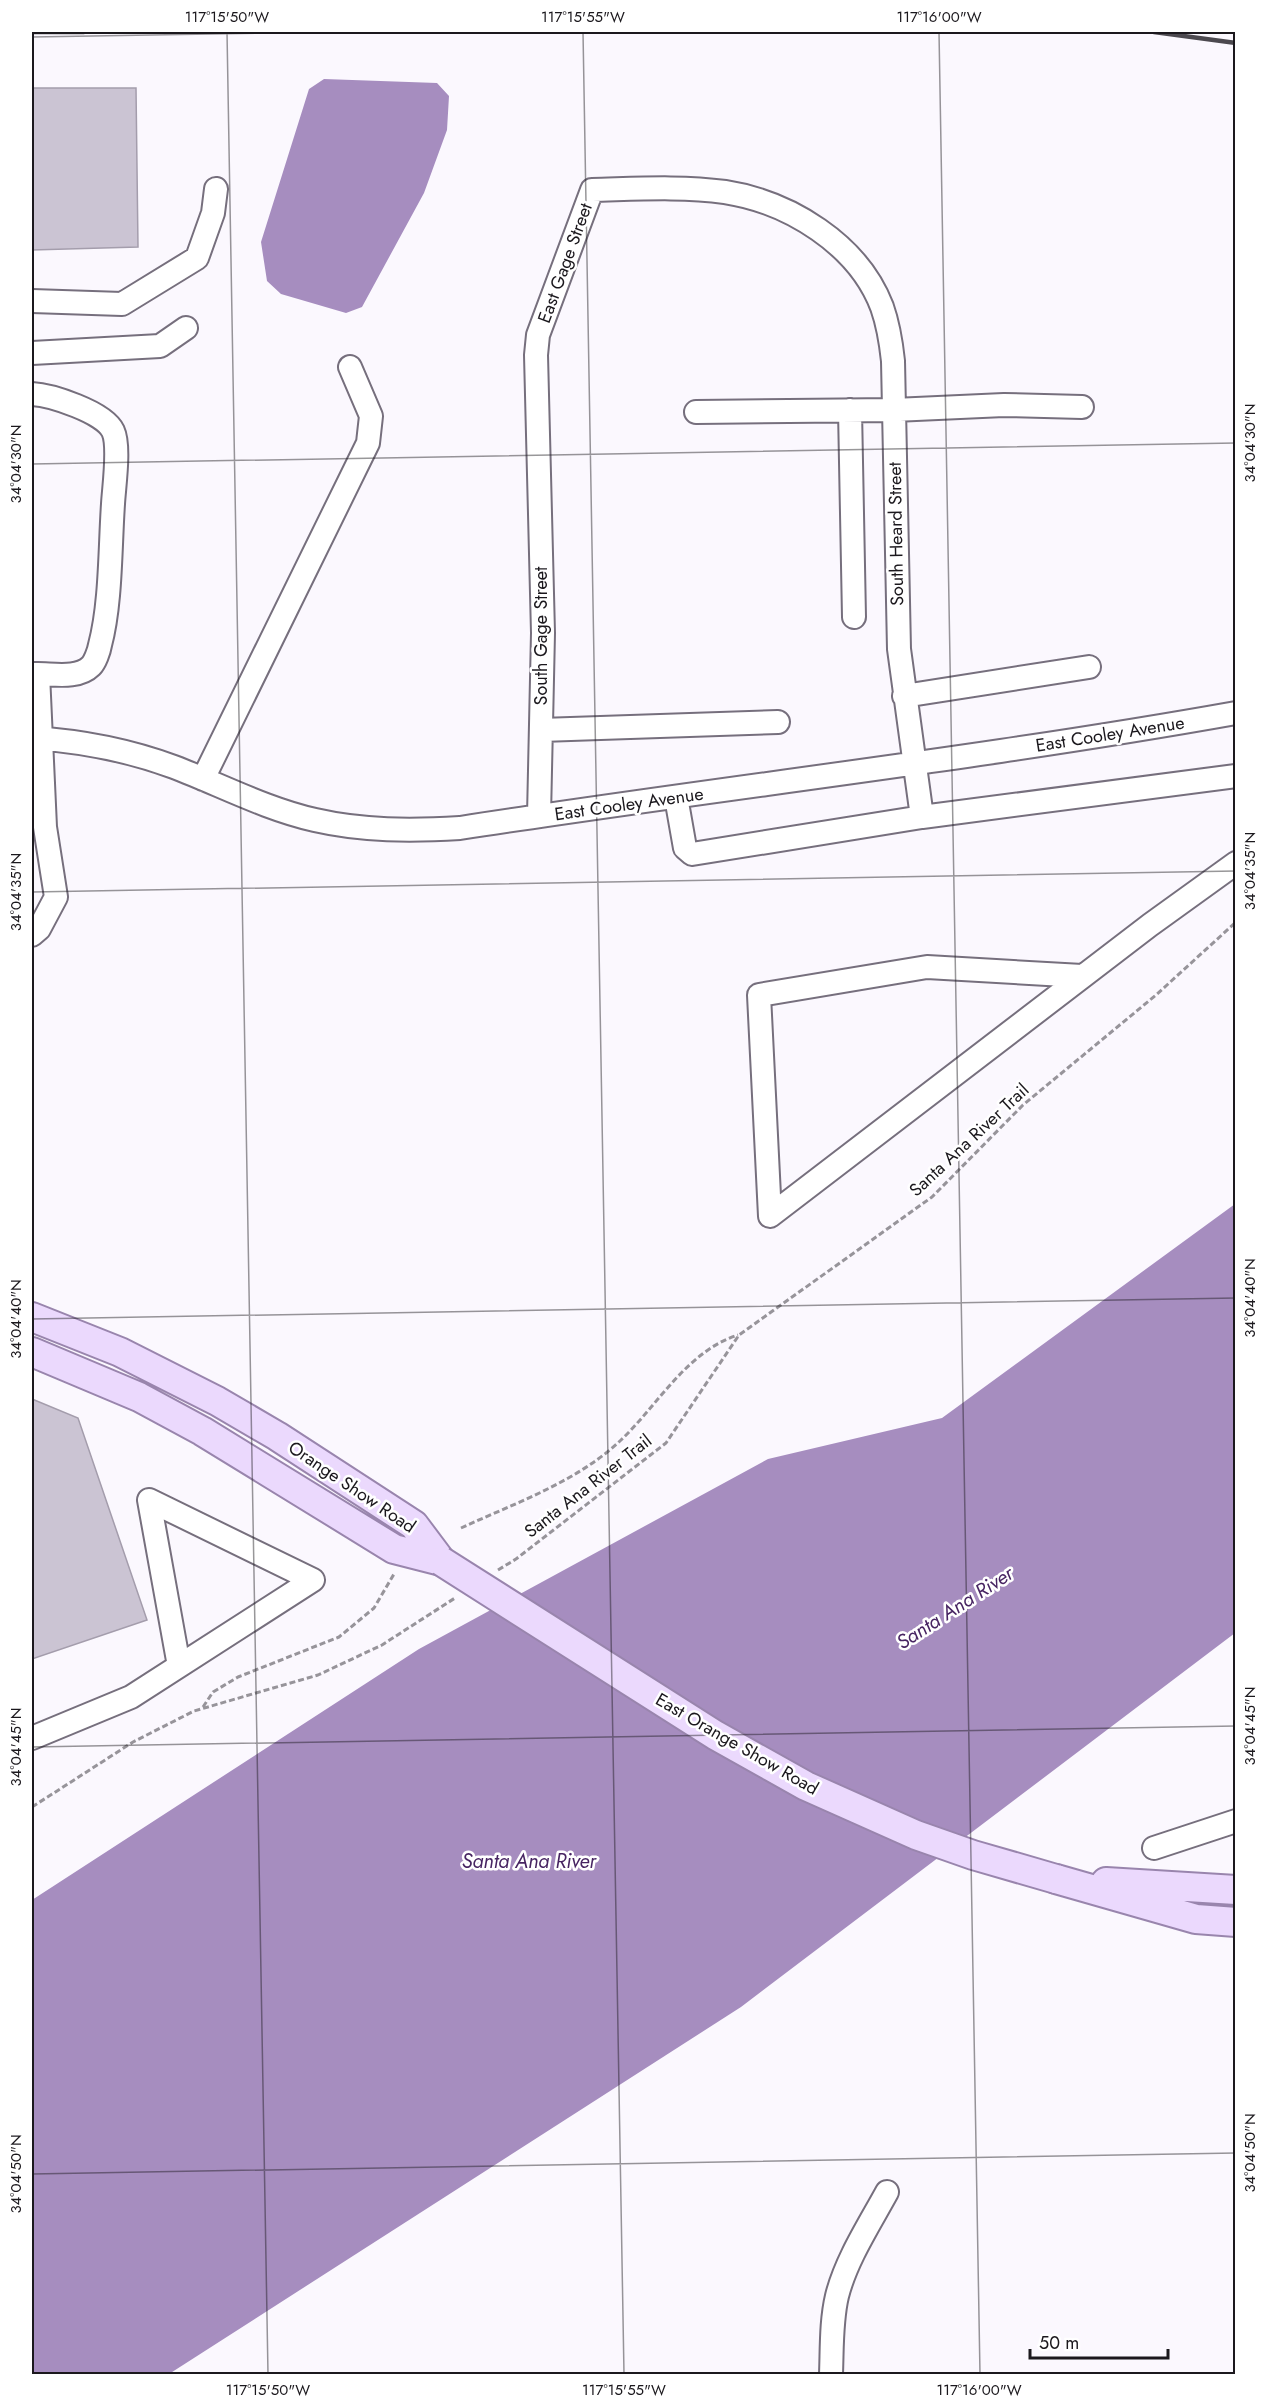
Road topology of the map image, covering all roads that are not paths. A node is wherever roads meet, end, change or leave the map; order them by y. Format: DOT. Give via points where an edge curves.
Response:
graph roads {
  1 [pos="216,189"];
  2 [pos="32,301"];
  3 [pos="881,306"];
  4 [pos="186,327"];
  5 [pos="32,352"];
  6 [pos="350,367"];
  7 [pos="32,394"];
  8 [pos="1082,407"];
  9 [pos="849,410"];
  10 [pos="894,410"];
  11 [pos="696,412"];
  12 [pos="538,455"];
  13 [pos="854,617"];
  14 [pos="1089,667"];
  15 [pos="35,674"];
  16 [pos="904,696"];
  17 [pos="1236,713"];
  18 [pos="778,722"];
  19 [pos="541,730"];
  20 [pos="36,739"];
  21 [pos="915,763"];
  22 [pos="1236,776"];
  23 [pos="202,779"];
  24 [pos="676,797"];
  25 [pos="539,816"];
  26 [pos="922,817"];
  27 [pos="1236,863"];
  28 [pos="32,935"];
  29 [pos="1082,976"];
  30 [pos="32,1317"];
  31 [pos="32,1352"];
  32 [pos="183,1383"];
  33 [pos="169,1414"];
  34 [pos="441,1561"];
  35 [pos="179,1666"];
  36 [pos="32,1738"];
  37 [pos="1236,1821"];
  38 [pos="1154,1848"];
  39 [pos="1056,1879"];
  40 [pos="1236,1890"];
  41 [pos="1236,1922"];
  42 [pos="886,2192"];
  43 [pos="831,2374"];
  1 -- 2 [label="street" via="213,213 197,258 122,304"];
  3 -- 10 [label="street, South Heard Street" via="893,361"];
  3 -- 12 [label="street, East Gage Street" via="845,251 821,231 782,210 727,192 592,190 538,335"];
  4 -- 5 [label="street" via="160,346"];
  6 -- 23 [label="street" via="371,416 368,443"];
  7 -- 15 [label="street" via="85,409 103,420 113,431 116,464 108,592 100,646 91,666 77,674"];
  8 -- 10 [label="street" via="1004,405"];
  9 -- 10 [label="street"];
  9 -- 11 [label="street"];
  9 -- 13 [label="street"];
  10 -- 16 [label="street, South Heard Street" via="898,638"];
  12 -- 19 [label="street, South Gage Street" via="543,633"];
  14 -- 16 [label="street"];
  15 -- 20 [label="street"];
  16 -- 21 [label="street, South Heard Street"];
  17 -- 21 [label="street, East Cooley Avenue" via="1092,739"];
  18 -- 19 [label="street"];
  19 -- 25 [label="street, South Gage Street"];
  20 -- 23 [label="street, East Cooley Avenue" via="95,745 142,756"];
  20 -- 28 [label="street" via="56,897"];
  21 -- 24 [label="street, East Cooley Avenue"];
  21 -- 26 [label="street, South Heard Street"];
  22 -- 26 [label="street"];
  23 -- 25 [label="street, East Cooley Avenue" via="272,807 314,820 357,827 448,829"];
  24 -- 25 [label="street, East Cooley Avenue"];
  24 -- 26 [label="street" via="685,848 692,854"];
  27 -- 29 [label="street"];
  29 -- 29 [label="street" via="1044,1005 770,1216 759,995 927,968"];
  30 -- 32 [label="main road, Orange Show Road" via="120,1352"];
  31 -- 33 [label="main road, Orange Show Road" via="139,1397"];
  32 -- 33 [label="main road"];
  32 -- 34 [label="main road, Orange Show Road" via="277,1436 414,1525"];
  33 -- 34 [label="main road, Orange Show Road" via="394,1549"];
  34 -- 39 [label="main road, East Orange Show Road, bridge" via="715,1735 806,1786 916,1835"];
  35 -- 35 [label="street" via="313,1580 148,1500 150,1511"];
  35 -- 36 [label="street" via="131,1697"];
  37 -- 38 [label="street"];
  39 -- 40 [label="main road, East Orange Show Road"];
  39 -- 41 [label="main road, East Orange Show Road" via="1196,1919"];
  42 -- 43 [label="street" via="837,2296"];
}
